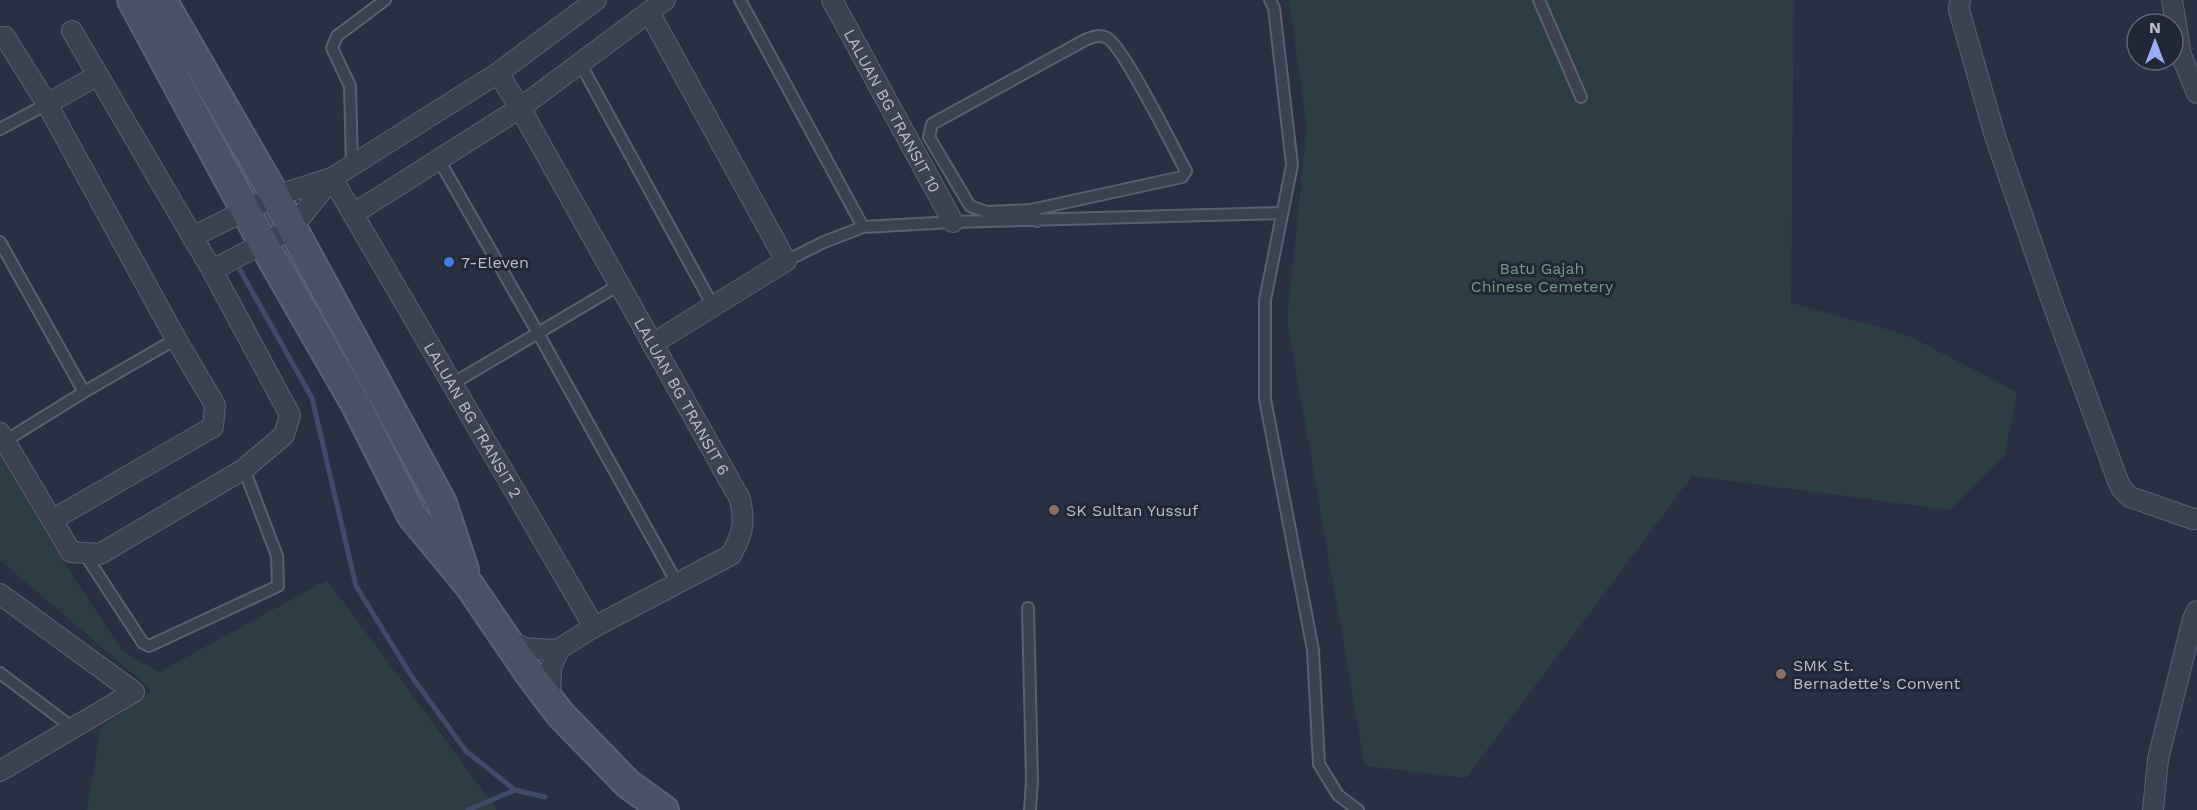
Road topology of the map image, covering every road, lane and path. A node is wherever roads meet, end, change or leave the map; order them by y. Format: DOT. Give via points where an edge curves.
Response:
graph roads {
  1 [pos="132,0"];
  2 [pos="162,0"];
  3 [pos="385,0"];
  4 [pos="665,0"];
  5 [pos="740,0"];
  6 [pos="832,0"];
  7 [pos="1270,0"];
  8 [pos="1539,0"];
  9 [pos="1960,0"];
  10 [pos="2172,0"];
  11 [pos="583,4"];
  12 [pos="649,12"];
  13 [pos="72,31"];
  14 [pos="0,38"];
  15 [pos="580,63"];
  16 [pos="498,73"];
  17 [pos="98,75"];
  18 [pos="2197,93"];
  19 [pos="1581,98"];
  20 [pos="47,104"];
  21 [pos="520,108"];
  22 [pos="0,129"];
  23 [pos="438,160"];
  24 [pos="352,166"];
  25 [pos="333,178"];
  26 [pos="274,196"];
  27 [pos="246,210"];
  28 [pos="1031,210"];
  29 [pos="1282,213"];
  30 [pos="353,214"];
  31 [pos="1036,221"];
  32 [pos="953,222"];
  33 [pos="863,228"];
  34 [pos="291,229"];
  35 [pos="192,237"];
  36 [pos="0,242"];
  37 [pos="263,243"];
  38 [pos="786,261"];
  39 [pos="212,270"];
  40 [pos="619,285"];
  41 [pos="714,306"];
  42 [pos="538,333"];
  43 [pos="176,339"];
  44 [pos="652,344"];
  45 [pos="452,384"];
  46 [pos="84,392"];
  47 [pos="2,437"];
  48 [pos="244,469"];
  49 [pos="2196,517"];
  50 [pos="52,520"];
  51 [pos="84,553"];
  52 [pos="677,583"];
  53 [pos="469,585"];
  54 [pos="0,594"];
  55 [pos="1028,608"];
  56 [pos="2197,611"];
  57 [pos="594,627"];
  58 [pos="506,639"];
  59 [pos="559,649"];
  60 [pos="0,673"];
  61 [pos="550,700"];
  62 [pos="73,728"];
  63 [pos="0,771"];
  64 [pos="664,810"];
  65 [pos="1030,810"];
  66 [pos="1358,810"];
  67 [pos="2153,810"];
  1 -- 27 [label="main road"];
  2 -- 26 [label="main road"];
  3 -- 24 [label="lane" via="337,36 332,48 350,86"];
  4 -- 12 [label="street"];
  5 -- 33 [label="lane"];
  6 -- 32 [label="street, LALUAN BG TRANSIT 10"];
  7 -- 29 [label="lane" via="1292,165"];
  8 -- 19 [label="lane"];
  9 -- 49 [label="street" via="1959,10 1995,136 2118,481 2130,497"];
  10 -- 18 [label="street" via="2181,55"];
  11 -- 16 [label="street"];
  12 -- 15 [label="street"];
  12 -- 38 [label="street"];
  13 -- 17 [label="street"];
  14 -- 20 [label="street" via="5,37"];
  15 -- 21 [label="street"];
  15 -- 41 [label="lane"];
  16 -- 21 [label="street, LALUAN BG TRANSIT 6"];
  16 -- 24 [label="street"];
  17 -- 20 [label="street"];
  17 -- 35 [label="street"];
  20 -- 22 [label="lane"];
  20 -- 43 [label="street"];
  21 -- 23 [label="street"];
  21 -- 40 [label="street, LALUAN BG TRANSIT 6"];
  23 -- 30 [label="street"];
  23 -- 42 [label="lane"];
  24 -- 25 [label="street"];
  25 -- 26 [label="street"];
  25 -- 30 [label="street, LALUAN BG TRANSIT 2"];
  25 -- 34 [label="street"];
  26 -- 27 [label="street"];
  26 -- 34 [label="main road"];
  27 -- 35 [label="street"];
  27 -- 37 [label="main road"];
  28 -- 28 [label="lane" via="987,212 970,206 929,137 932,124 1085,40 1098,36 1109,39 1148,100 1185,175"];
  28 -- 31 [label="lane"];
  29 -- 31 [label="lane"];
  29 -- 66 [label="lane" via="1265,300 1265,399 1313,650 1319,764 1338,795"];
  30 -- 45 [label="street, LALUAN BG TRANSIT 2"];
  31 -- 32 [label="lane"];
  32 -- 33 [label="lane"];
  33 -- 38 [label="lane"];
  34 -- 37 [label="street"];
  34 -- 53 [label="main road" via="442,503"];
  35 -- 39 [label="street"];
  36 -- 46 [label="lane"];
  37 -- 39 [label="street"];
  37 -- 53 [label="main road" via="355,403 412,516"];
  38 -- 41 [label="street"];
  39 -- 48 [label="street" via="290,415 284,435"];
  40 -- 42 [label="lane"];
  40 -- 44 [label="street, LALUAN BG TRANSIT 6"];
  41 -- 44 [label="street"];
  42 -- 45 [label="lane"];
  42 -- 52 [label="lane"];
  43 -- 46 [label="lane"];
  43 -- 50 [label="street" via="215,405 213,427"];
  44 -- 52 [label="street, LALUAN BG TRANSIT 6" via="740,499 743,515 741,536 730,555"];
  45 -- 57 [label="street, LALUAN BG TRANSIT 2"];
  46 -- 47 [label="lane"];
  47 -- 50 [label="street"];
  48 -- 51 [label="street" via="100,554"];
  48 -- 51 [label="lane" via="277,556 278,586 149,646 143,643"];
  50 -- 51 [label="street" via="71,552"];
  52 -- 57 [label="street, LALUAN BG TRANSIT 6"];
  53 -- 58 [label="main road"];
  54 -- 62 [label="street" via="134,692"];
  55 -- 65 [label="lane"];
  56 -- 67 [label="street" via="2158,759"];
  57 -- 59 [label="street, LALUAN BG TRANSIT 6"];
  58 -- 59 [label="street" via="525,648"];
  58 -- 61 [label="main road"];
  59 -- 61 [label="street" via="551,668"];
  60 -- 62 [label="lane"];
  61 -- 64 [label="main road" via="628,784"];
  62 -- 63 [label="street"];
}
